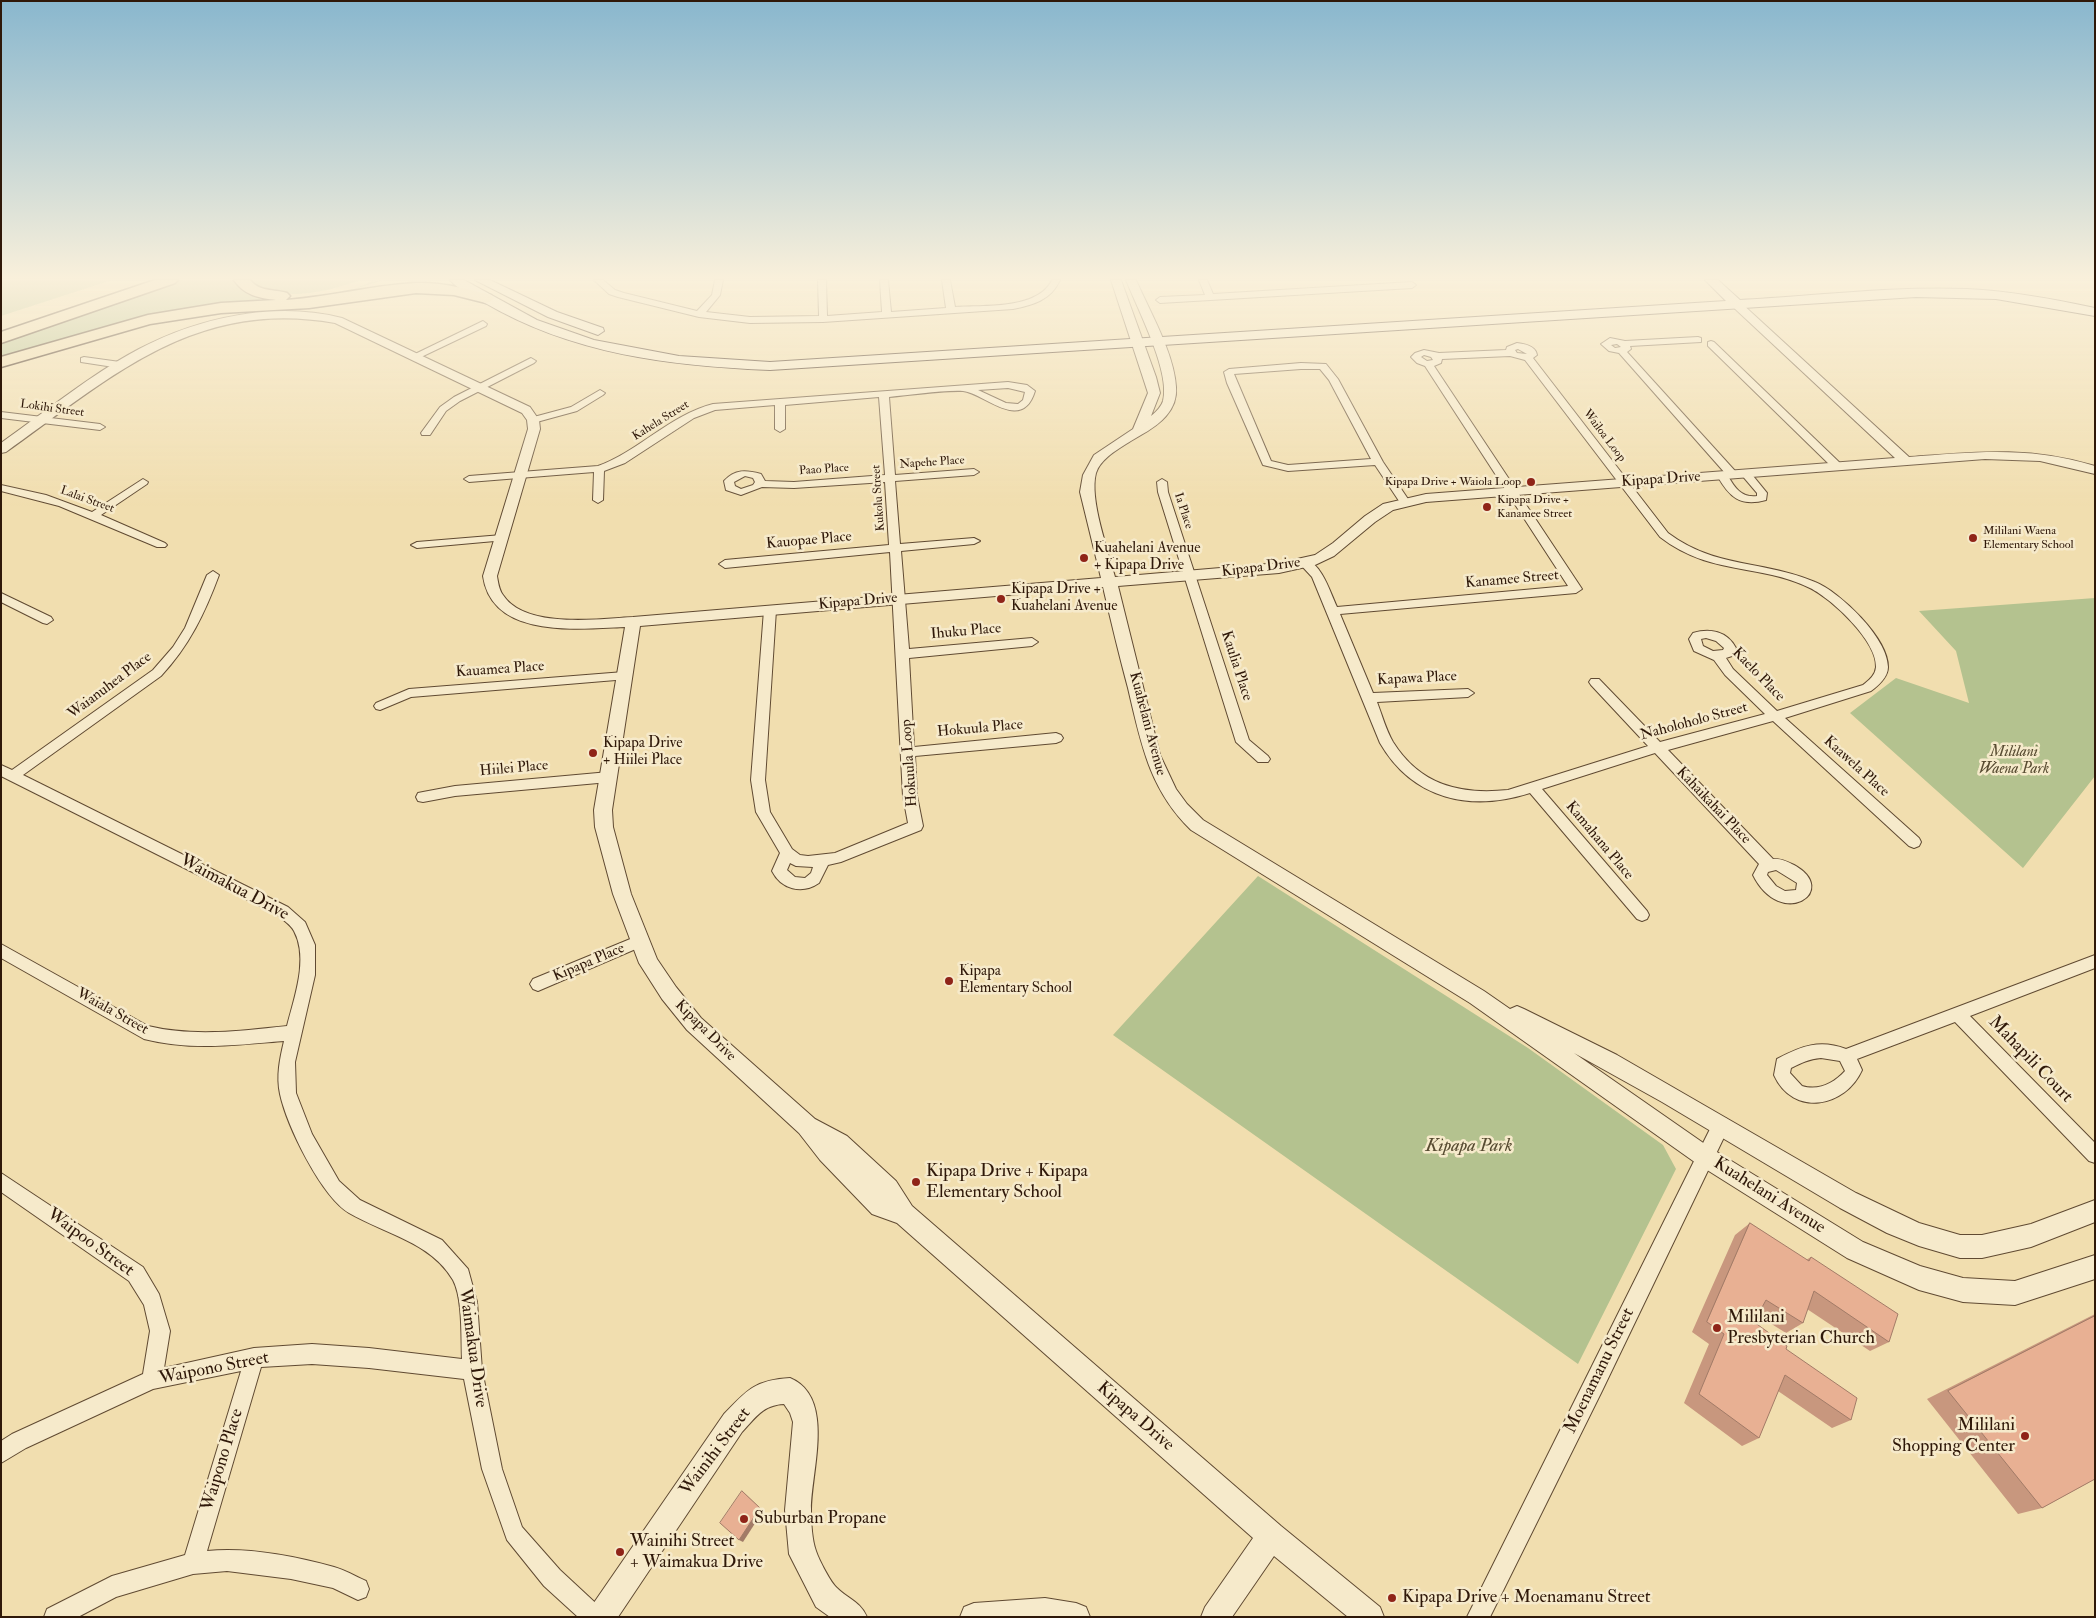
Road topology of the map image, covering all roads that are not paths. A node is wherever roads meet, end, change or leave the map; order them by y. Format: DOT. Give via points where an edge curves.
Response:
graph roads {
  1 [pos="24,356"];
  2 [pos="136,356"];
  3 [pos="416,356"];
  4 [pos="647,356"];
  5 [pos="902,356"];
  6 [pos="1142,356"];
  7 [pos="1161,356"];
  8 [pos="1417,356"];
  9 [pos="1437,356"];
  10 [pos="1449,356"];
  11 [pos="1515,356"];
  12 [pos="1630,356"];
  13 [pos="1723,356"];
  14 [pos="1792,356"];
  15 [pos="84,360"];
  16 [pos="531,361"];
  17 [pos="1,362"];
  18 [pos="1428,364"];
  19 [pos="120,365"];
  20 [pos="479,387"];
  21 [pos="968,389"];
  22 [pos="600,393"];
  23 [pos="884,395"];
  24 [pos="780,402"];
  25 [pos="1,415"];
  26 [pos="43,420"];
  27 [pos="533,420"];
  28 [pos="100,428"];
  29 [pos="780,428"];
  30 [pos="1139,430"];
  31 [pos="426,434"];
  32 [pos="1,449"];
  33 [pos="1905,460"];
  34 [pos="1378,462"];
  35 [pos="1836,465"];
  36 [pos="599,469"];
  37 [pos="2095,470"];
  38 [pos="974,472"];
  39 [pos="1733,474"];
  40 [pos="520,476"];
  41 [pos="891,478"];
  42 [pos="469,479"];
  43 [pos="143,482"];
  44 [pos="1162,482"];
  45 [pos="1624,483"];
  46 [pos="760,484"];
  47 [pos="1,488"];
  48 [pos="1512,490"];
  49 [pos="598,500"];
  50 [pos="1405,502"];
  51 [pos="93,516"];
  52 [pos="502,538"];
  53 [pos="974,541"];
  54 [pos="162,544"];
  55 [pos="417,545"];
  56 [pos="895,548"];
  57 [pos="1305,563"];
  58 [pos="725,564"];
  59 [pos="213,575"];
  60 [pos="1189,575"];
  61 [pos="1109,583"];
  62 [pos="1,597"];
  63 [pos="898,599"];
  64 [pos="770,610"];
  65 [pos="1334,611"];
  66 [pos="47,620"];
  67 [pos="633,622"];
  68 [pos="1032,642"];
  69 [pos="903,654"];
  70 [pos="1718,656"];
  71 [pos="624,676"];
  72 [pos="1594,682"];
  73 [pos="1468,692"];
  74 [pos="1368,698"];
  75 [pos="380,706"];
  76 [pos="1776,716"];
  77 [pos="1056,738"];
  78 [pos="1656,748"];
  79 [pos="908,752"];
  80 [pos="1263,759"];
  81 [pos="8,772"];
  82 [pos="608,777"];
  83 [pos="1532,787"];
  84 [pos="423,797"];
  85 [pos="1914,842"];
  86 [pos="787,853"];
  87 [pos="822,860"];
  88 [pos="1769,865"];
  89 [pos="1642,915"];
  90 [pos="640,941"];
  91 [pos="1,950"];
  92 [pos="2095,961"];
  93 [pos="538,984"];
  94 [pos="1477,997"];
  95 [pos="1958,1014"];
  96 [pos="292,1033"];
  97 [pos="1846,1056"];
  98 [pos="1721,1125"];
  99 [pos="1704,1156"];
  100 [pos="2095,1156"];
  101 [pos="1,1181"];
  102 [pos="2095,1211"];
  103 [pos="2095,1267"];
  104 [pos="254,1358"];
  105 [pos="472,1370"];
  106 [pos="152,1380"];
  107 [pos="1,1453"];
  108 [pos="1271,1536"];
  109 [pos="193,1563"];
  110 [pos="358,1589"];
  111 [pos="55,1617"];
  112 [pos="594,1617"];
  113 [pos="600,1617"];
  114 [pos="853,1617"];
  115 [pos="974,1617"];
  116 [pos="1076,1617"];
  117 [pos="1215,1617"];
  118 [pos="1370,1617"];
  119 [pos="1478,1617"];
  1 -- 17 [label="highway"];
  2 -- 19 [label="street"];
  3 -- 20 [label="street"];
  4 -- 5 [label="main road" via="726,365 770,366"];
  6 -- 30 [label="street" via="1154,393"];
  7 -- 30 [label="street, Kuahelani Avenue" via="1168,376 1170,399 1160,417"];
  8 -- 18 [label="street, Wailoa Loop" via="1419,361"];
  9 -- 10 [label="street, Wailoa Loop"];
  9 -- 18 [label="street" via="1438,361"];
  11 -- 45 [label="street, Wailoa Loop" via="1528,357"];
  12 -- 39 [label="street"];
  13 -- 35 [label="street"];
  14 -- 33 [label="street"];
  15 -- 19 [label="street"];
  16 -- 20 [label="street"];
  18 -- 48 [label="street, Wailoa Loop"];
  19 -- 26 [label="street"];
  20 -- 27 [label="street" via="526,410"];
  20 -- 31 [label="street" via="443,409"];
  21 -- 21 [label="street, Kahela Street" via="1013,408 1023,404 1030,391 1008,386"];
  21 -- 23 [label="street, Kahela Street"];
  22 -- 27 [label="street" via="574,410"];
  23 -- 24 [label="street, Kahela Street"];
  23 -- 41 [label="street, Kukolu Street"];
  24 -- 29 [label="street"];
  24 -- 36 [label="street, Kahela Street" via="732,404 702,410 621,461"];
  25 -- 26 [label="street, Lokihi Street"];
  26 -- 28 [label="street, Lokihi Street"];
  26 -- 32 [label="street"];
  27 -- 40 [label="street, Kipapa Drive" via="534,428"];
  30 -- 61 [label="street, Kuahelani Avenue" via="1104,454 1091,469 1088,480 1087,492"];
  33 -- 35 [label="street, Kipapa Drive"];
  33 -- 37 [label="street, Kipapa Drive" via="2032,455"];
  34 -- 34 [label="street" via="1323,366 1229,372 1267,463 1288,468"];
  34 -- 50 [label="street"];
  35 -- 39 [label="street, Kipapa Drive"];
  36 -- 40 [label="street, Kahela Street"];
  36 -- 49 [label="street"];
  38 -- 41 [label="street, Napehe Place"];
  39 -- 45 [label="street, Kipapa Drive"];
  40 -- 42 [label="street, Kahela Street"];
  40 -- 52 [label="street, Kipapa Drive"];
  41 -- 46 [label="street, Paao Place" via="794,485"];
  41 -- 56 [label="street, Kukolu Street"];
  43 -- 51 [label="street"];
  44 -- 60 [label="street, Ia Place"];
  45 -- 48 [label="street, Kipapa Drive"];
  45 -- 76 [label="street, Naholoholo Street" via="1664,535 1685,551 1812,584 1837,601 1875,645 1882,666 1878,678 1867,688"];
  47 -- 51 [label="street, Lalai Street" via="30,494"];
  48 -- 50 [label="street, Kipapa Drive"];
  48 -- 65 [label="street, Kanamee Street" via="1576,589"];
  50 -- 57 [label="street, Kipapa Drive" via="1371,517 1335,548"];
  51 -- 54 [label="street, Lalai Street"];
  52 -- 55 [label="street"];
  52 -- 67 [label="street, Kipapa Drive" via="490,576 492,588 497,599 515,614 533,621 556,623"];
  53 -- 56 [label="street, Kauopae Place"];
  56 -- 58 [label="street, Kauopae Place"];
  56 -- 63 [label="street, Kukolu Street"];
  57 -- 60 [label="street, Kipapa Drive"];
  57 -- 65 [label="street, Naholoholo Street" via="1317,576"];
  59 -- 81 [label="street, Waianuhea Place" via="188,636 169,661 145,682"];
  60 -- 61 [label="street, Kipapa Drive"];
  60 -- 80 [label="street, Kaulia Place" via="1244,742"];
  61 -- 63 [label="street, Kipapa Drive"];
  61 -- 94 [label="street, Kuahelani Avenue" via="1152,755 1167,792 1178,806 1197,825"];
  62 -- 66 [label="street"];
  63 -- 64 [label="street, Kipapa Drive"];
  63 -- 69 [label="street, Hokuula Loop"];
  64 -- 67 [label="street, Kipapa Drive"];
  64 -- 86 [label="street" via="758,780 763,812"];
  65 -- 74 [label="street, Naholoholo Street"];
  67 -- 71 [label="street, Kipapa Drive"];
  68 -- 69 [label="street, Ihuku Place"];
  69 -- 79 [label="street, Hokuula Loop"];
  70 -- 76 [label="street, Kaelo Place" via="1729,672"];
  71 -- 75 [label="street, Kauamea Place" via="409,693"];
  71 -- 82 [label="street, Kipapa Drive"];
  72 -- 78 [label="street, Kahaikahai Place"];
  73 -- 74 [label="street, Kapawa Place"];
  74 -- 83 [label="street, Naholoholo Street" via="1387,743 1398,759 1435,787 1450,794 1487,798"];
  76 -- 78 [label="street, Naholoholo Street"];
  76 -- 85 [label="street, Kaawela Place"];
  77 -- 79 [label="street, Hokuula Place"];
  78 -- 83 [label="street, Naholoholo Street"];
  78 -- 88 [label="street, Kahaikahai Place"];
  79 -- 87 [label="street, Hokuula Loop" via="910,796 916,826 836,858"];
  81 -- 96 [label="street, Waimakua Drive" via="283,910 300,926 308,945 307,975"];
  82 -- 84 [label="street, Hiilei Place" via="455,791"];
  82 -- 90 [label="street, Kipapa Drive" via="604,827 622,894"];
  83 -- 89 [label="street, Kamahana Place"];
  86 -- 87 [label="street, Hokuula Loop" via="796,860"];
  86 -- 87 [label="street" via="779,871 793,883 813,880"];
  90 -- 93 [label="street, Kipapa Place"];
  90 -- 108 [label="street, Kipapa Drive" via="649,963 668,993 694,1024 807,1126 828,1153 880,1206 904,1214"];
  91 -- 96 [label="street, Waiala Street" via="144,1032 161,1037 213,1040"];
  92 -- 95 [label="street, Mahapili Court"];
  94 -- 98 [label="street, Kuahelani Avenue" via="1553,1032"];
  94 -- 99 [label="street, Kuahelani Avenue"];
  95 -- 97 [label="street, Mahapili Court"];
  95 -- 100 [label="street, Mahapili Court"];
  96 -- 105 [label="street, Waimakua Drive" via="287,1062 288,1093 304,1138 332,1187 354,1206 436,1246 461,1276 468,1302"];
  98 -- 99 [label="street, Moenamanu Street"];
  98 -- 102 [label="street, Kuahelani Avenue" via="1889,1221 1925,1237 1964,1247 2003,1244"];
  99 -- 103 [label="street, Kuahelani Avenue" via="1855,1250 1919,1278 1964,1290 2015,1293"];
  99 -- 119 [label="street, Moenamanu Street"];
  101 -- 106 [label="street, Waipoo Street" via="136,1274 152,1300 160,1331"];
  104 -- 105 [label="street, Waipono Street" via="312,1354 350,1356"];
  104 -- 106 [label="street, Waipono Street"];
  104 -- 109 [label="street, Waipono Place"];
  105 -- 112 [label="street, Waimakua Drive" via="492,1469 514,1532 552,1578"];
  106 -- 107 [label="street, Waipono Street" via="19,1441"];
  108 -- 117 [label="street"];
  108 -- 118 [label="street, Kipapa Drive"];
  109 -- 110 [label="street" via="228,1560 291,1568 335,1578"];
  109 -- 111 [label="street" via="112,1587"];
  113 -- 114 [label="street, Wainihi Street" via="732,1423 755,1400 770,1392 790,1392 801,1406 806,1422 798,1510 803,1554 826,1597"];
  115 -- 116 [label="street" via="1045,1612"];
}
